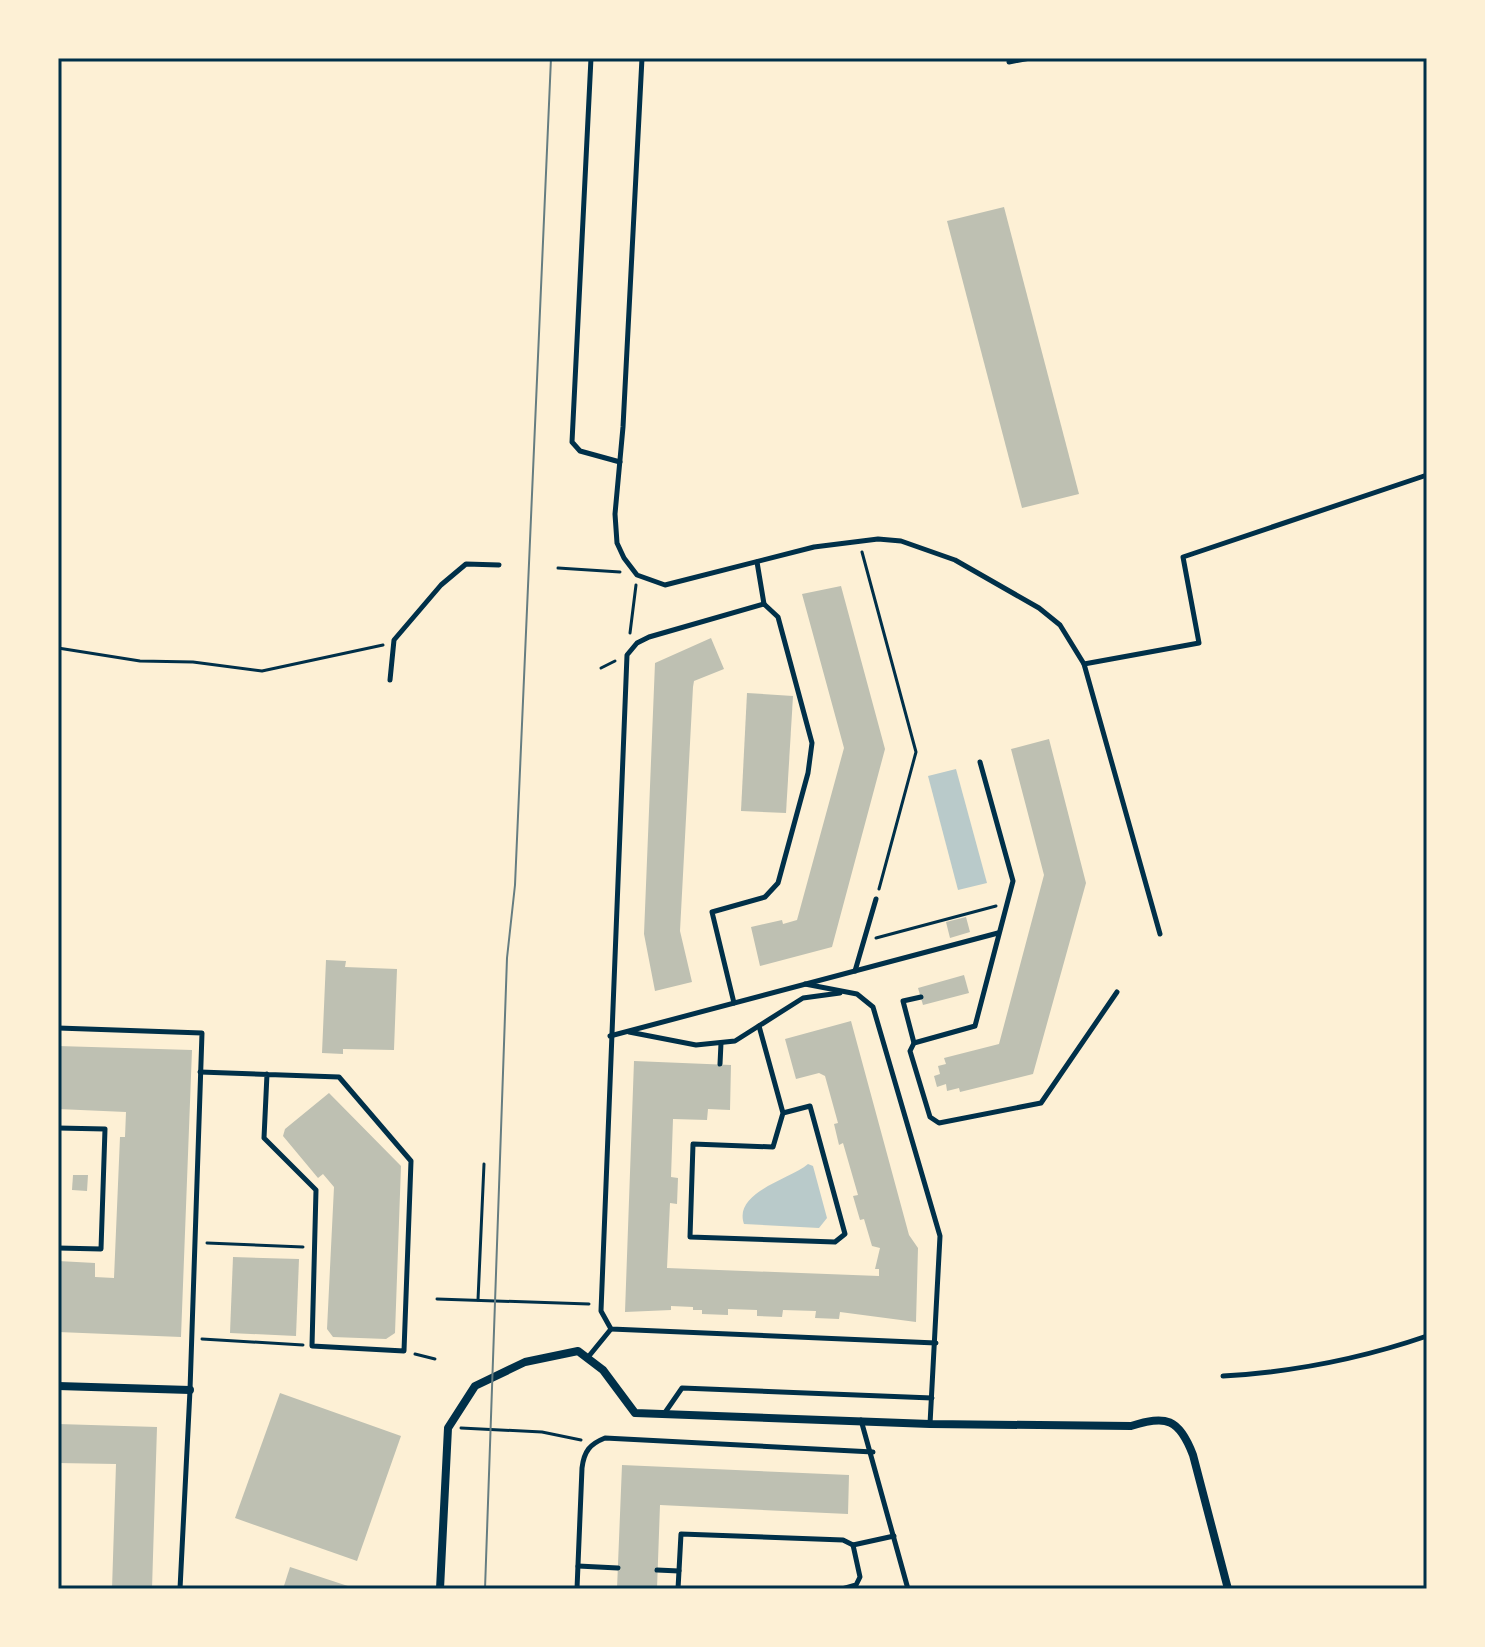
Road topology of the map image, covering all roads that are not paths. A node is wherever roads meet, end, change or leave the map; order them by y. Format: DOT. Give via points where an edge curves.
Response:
graph roads {
  1 [pos="591,58"];
  2 [pos="642,58"];
  3 [pos="1030,58"];
  4 [pos="1009,62"];
  5 [pos="620,462"];
  6 [pos="1427,475"];
  7 [pos="757,562"];
  8 [pos="499,565"];
  9 [pos="764,604"];
  10 [pos="1084,664"];
  11 [pos="390,680"];
  12 [pos="980,762"];
  13 [pos="876,899"];
  14 [pos="999,932"];
  15 [pos="1160,934"];
  16 [pos="855,971"];
  17 [pos="805,984"];
  18 [pos="845,992"];
  19 [pos="1117,992"];
  20 [pos="921,997"];
  21 [pos="734,1003"];
  22 [pos="759,1026"];
  23 [pos="58,1028"];
  24 [pos="627,1031"];
  25 [pos="610,1036"];
  26 [pos="721,1043"];
  27 [pos="914,1043"];
  28 [pos="720,1064"];
  29 [pos="200,1072"];
  30 [pos="267,1074"];
  31 [pos="783,1113"];
  32 [pos="58,1128"];
  33 [pos="58,1248"];
  34 [pos="611,1329"];
  35 [pos="1427,1336"];
  36 [pos="936,1343"];
  37 [pos="589,1356"];
  38 [pos="1223,1376"];
  39 [pos="58,1386"];
  40 [pos="190,1390"];
  41 [pos="932,1398"];
  42 [pos="664,1414"];
  43 [pos="861,1420"];
  44 [pos="930,1424"];
  45 [pos="873,1452"];
  46 [pos="894,1536"];
  47 [pos="853,1545"];
  48 [pos="578,1566"];
  49 [pos="618,1568"];
  50 [pos="657,1570"];
  51 [pos="679,1571"];
  52 [pos="440,1588"];
  53 [pos="180,1589"];
  54 [pos="577,1589"];
  55 [pos="678,1589"];
  56 [pos="842,1589"];
  57 [pos="908,1589"];
  58 [pos="1228,1589"];
  1 -- 5 [label="lane" via="572,442 580,451"];
  2 -- 5 [label="lane"];
  3 -- 4 [label="lane"];
  5 -- 7 [label="lane" via="617,543 637,575 665,585"];
  6 -- 10 [label="lane" via="1183,557 1199,643"];
  7 -- 9 [label="lane"];
  7 -- 10 [label="lane" via="814,547 901,541 955,560 1039,608 1060,625"];
  8 -- 11 [label="lane" via="466,564 441,585 394,640"];
  9 -- 21 [label="lane" via="778,617 812,743 778,883 765,897 712,912"];
  9 -- 25 [label="lane" via="649,637 627,655"];
  10 -- 15 [label="lane"];
  12 -- 14 [label="lane" via="1013,881"];
  13 -- 16 [label="lane"];
  14 -- 16 [label="lane"];
  14 -- 27 [label="lane" via="975,1026"];
  16 -- 17 [label="lane"];
  17 -- 18 [label="lane"];
  17 -- 21 [label="lane"];
  18 -- 22 [label="lane" via="803,998"];
  18 -- 36 [label="lane" via="869,1000 873,1007 940,1236"];
  19 -- 27 [label="lane" via="1041,1103 939,1123 930,1117 910,1051"];
  20 -- 27 [label="lane" via="903,1001"];
  21 -- 24 [label="lane"];
  22 -- 26 [label="lane"];
  22 -- 31 [label="lane"];
  23 -- 29 [label="lane" via="202,1033"];
  24 -- 25 [label="lane"];
  24 -- 26 [label="lane" via="696,1045"];
  25 -- 34 [label="lane" via="601,1305"];
  26 -- 28 [label="lane"];
  29 -- 30 [label="lane"];
  29 -- 40 [label="lane"];
  30 -- 30 [label="lane" via="264,1138 316,1190 312,1346 404,1351 411,1161 339,1077"];
  31 -- 31 [label="lane" via="773,1147 693,1144 690,1237 835,1242 845,1234 810,1106"];
  32 -- 33 [label="lane" via="105,1129 101,1249"];
  34 -- 36 [label="lane"];
  34 -- 37 [label="lane"];
  35 -- 38 [label="lane" via="1331,1364"];
  36 -- 41 [label="lane"];
  37 -- 42 [label="street" via="630,1411"];
  37 -- 52 [label="street" via="569,1351 525,1362 475,1386 465,1399 448,1428"];
  39 -- 40 [label="street"];
  40 -- 53 [label="lane"];
  41 -- 42 [label="lane" via="682,1388"];
  41 -- 44 [label="lane"];
  42 -- 43 [label="street"];
  43 -- 44 [label="street"];
  43 -- 45 [label="lane"];
  44 -- 58 [label="street" via="1131,1426 1167,1419 1188,1441"];
  45 -- 46 [label="lane"];
  45 -- 48 [label="lane" via="605,1438 593,1442 582,1468"];
  46 -- 47 [label="lane"];
  46 -- 57 [label="lane"];
  47 -- 51 [label="lane" via="843,1540 681,1534"];
  47 -- 56 [label="lane" via="860,1577 856,1585"];
  48 -- 49 [label="lane"];
  48 -- 54 [label="lane"];
  50 -- 51 [label="lane"];
  51 -- 55 [label="lane"];
}
